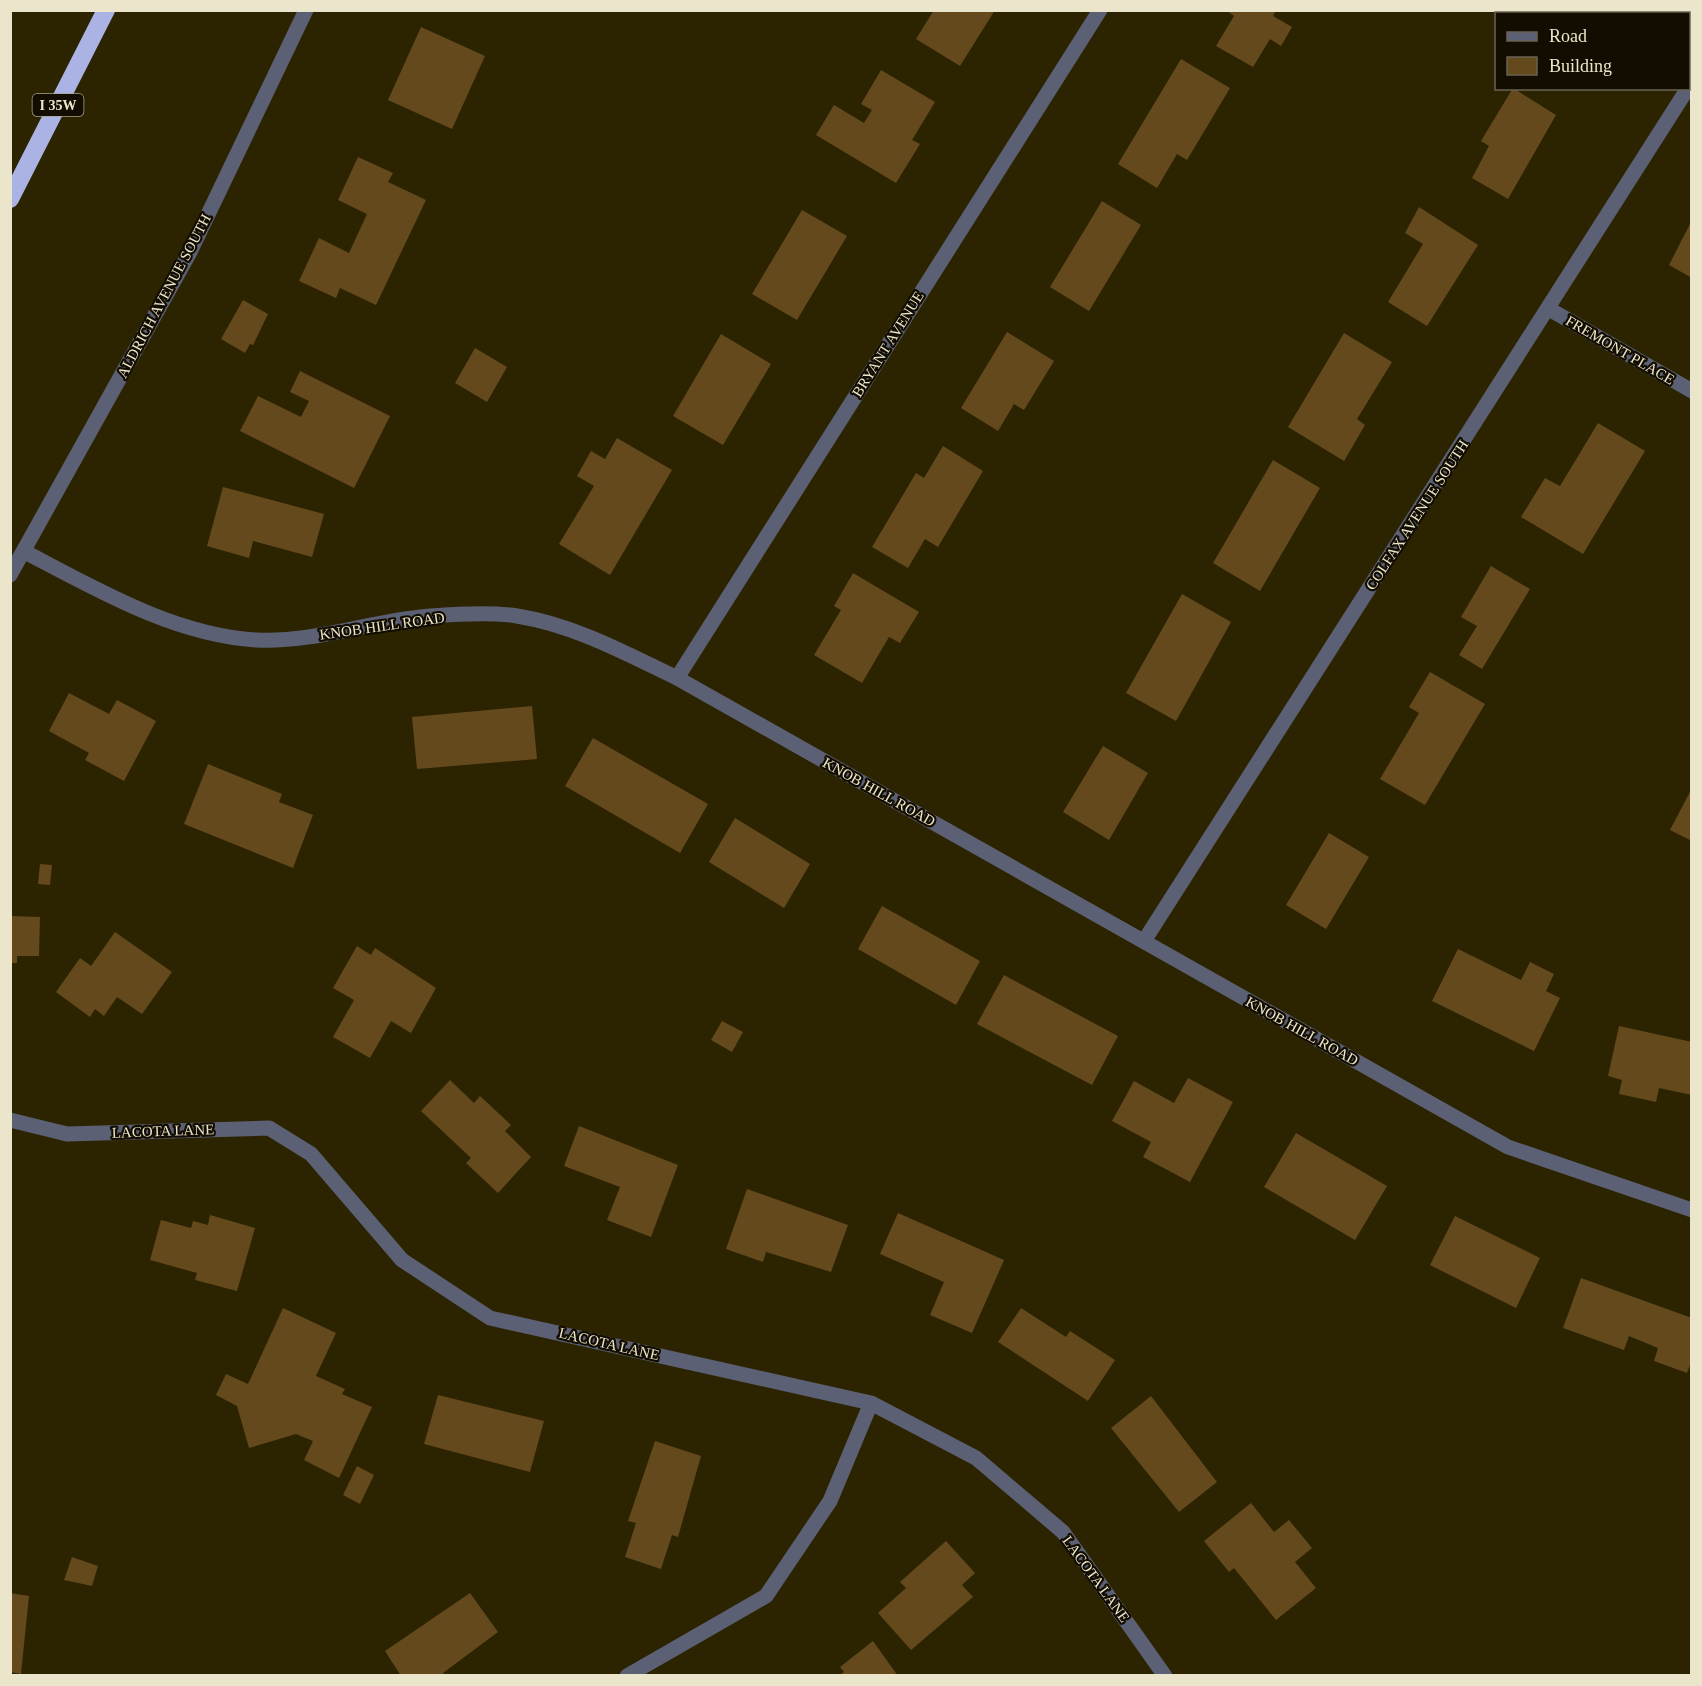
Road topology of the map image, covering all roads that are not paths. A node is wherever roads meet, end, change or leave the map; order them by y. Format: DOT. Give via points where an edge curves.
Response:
graph roads {
  1 [pos="106,10"];
  2 [pos="306,10"];
  3 [pos="1100,10"];
  4 [pos="1687,90"];
  5 [pos="10,198"];
  6 [pos="1549,309"];
  7 [pos="1692,391"];
  8 [pos="25,552"];
  9 [pos="10,575"];
  10 [pos="677,678"];
  11 [pos="1144,941"];
  12 [pos="10,1120"];
  13 [pos="1692,1210"];
  14 [pos="871,1403"];
  15 [pos="627,1676"];
  16 [pos="1165,1676"];
  1 -- 5 [label="highway, I 35W"];
  2 -- 8 [label="street, ALDRICH AVENUE SOUTH" via="190,252"];
  3 -- 10 [label="street, BRYANT AVENUE"];
  4 -- 6 [label="street, COLFAX AVENUE SOUTH"];
  6 -- 7 [label="street, FREMONT PLACE"];
  6 -- 11 [label="street, COLFAX AVENUE SOUTH"];
  8 -- 9 [label="street, ALDRICH AVENUE SOUTH"];
  8 -- 10 [label="street, KNOB HILL ROAD" via="151,613 208,632 256,640 308,637 430,616 516,616 588,635"];
  10 -- 11 [label="street, KNOB HILL ROAD"];
  11 -- 13 [label="street, KNOB HILL ROAD" via="1508,1147"];
  12 -- 14 [label="street, LACOTA LANE" via="68,1134 269,1128 311,1154 402,1260 490,1318"];
  14 -- 15 [label="street" via="830,1501 766,1596"];
  14 -- 16 [label="street, LACOTA LANE" via="976,1458 1062,1532"];
}
